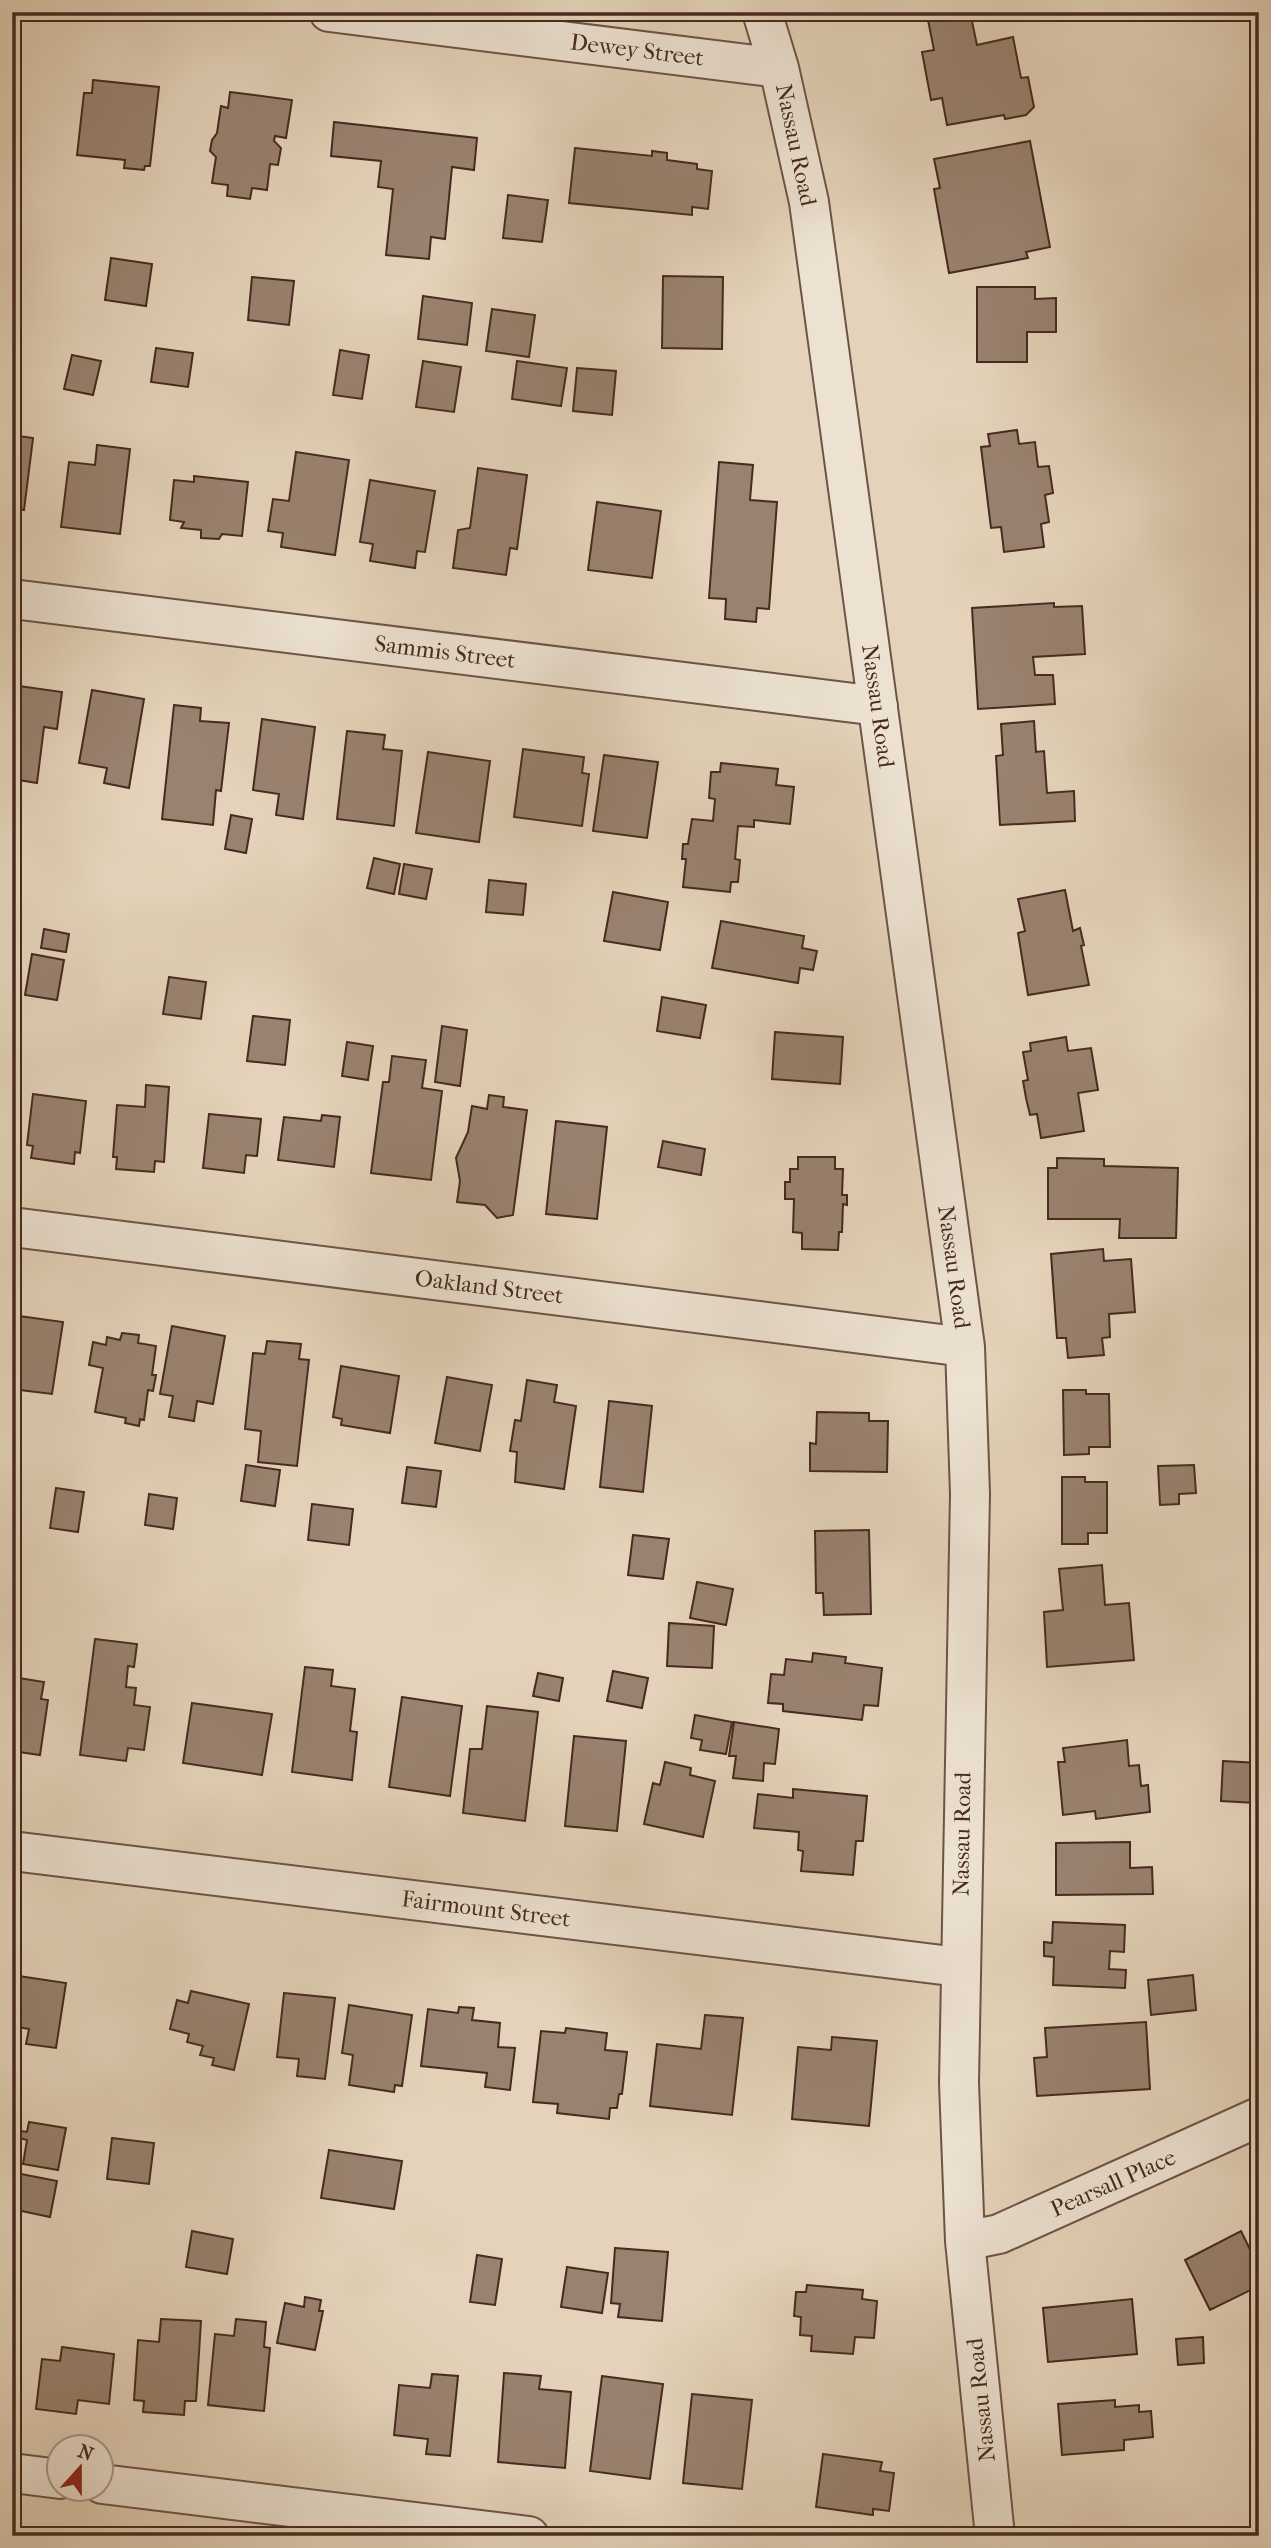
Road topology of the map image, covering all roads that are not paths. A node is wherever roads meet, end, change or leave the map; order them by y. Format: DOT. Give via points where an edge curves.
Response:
graph roads {
  1 [pos="329,12"];
  2 [pos="762,12"];
  3 [pos="779,68"];
  4 [pos="12,599"];
  5 [pos="878,706"];
  6 [pos="12,1227"];
  7 [pos="965,1347"];
  8 [pos="12,1851"];
  9 [pos="959,1967"];
  10 [pos="1259,2117"];
  11 [pos="965,2241"];
  12 [pos="12,2473"];
  13 [pos="46,2477"];
  14 [pos="116,2486"];
  15 [pos="529,2536"];
  16 [pos="995,2536"];
  1 -- 3 [label="street, Dewey Street"];
  2 -- 3 [label="street, Nassau Road"];
  3 -- 5 [label="street, Nassau Road" via="809,202"];
  4 -- 5 [label="street, Sammis Street"];
  5 -- 7 [label="street, Nassau Road"];
  6 -- 7 [label="street, Oakland Street"];
  7 -- 9 [label="street, Nassau Road" via="970,1494"];
  8 -- 9 [label="street, Fairmount Street"];
  9 -- 11 [label="street, Nassau Road"];
  10 -- 11 [label="street, Pearsall Place" via="999,2234"];
  11 -- 16 [label="street, Nassau Road"];
  12 -- 13 [label="street"];
  14 -- 15 [label="street"];
}
